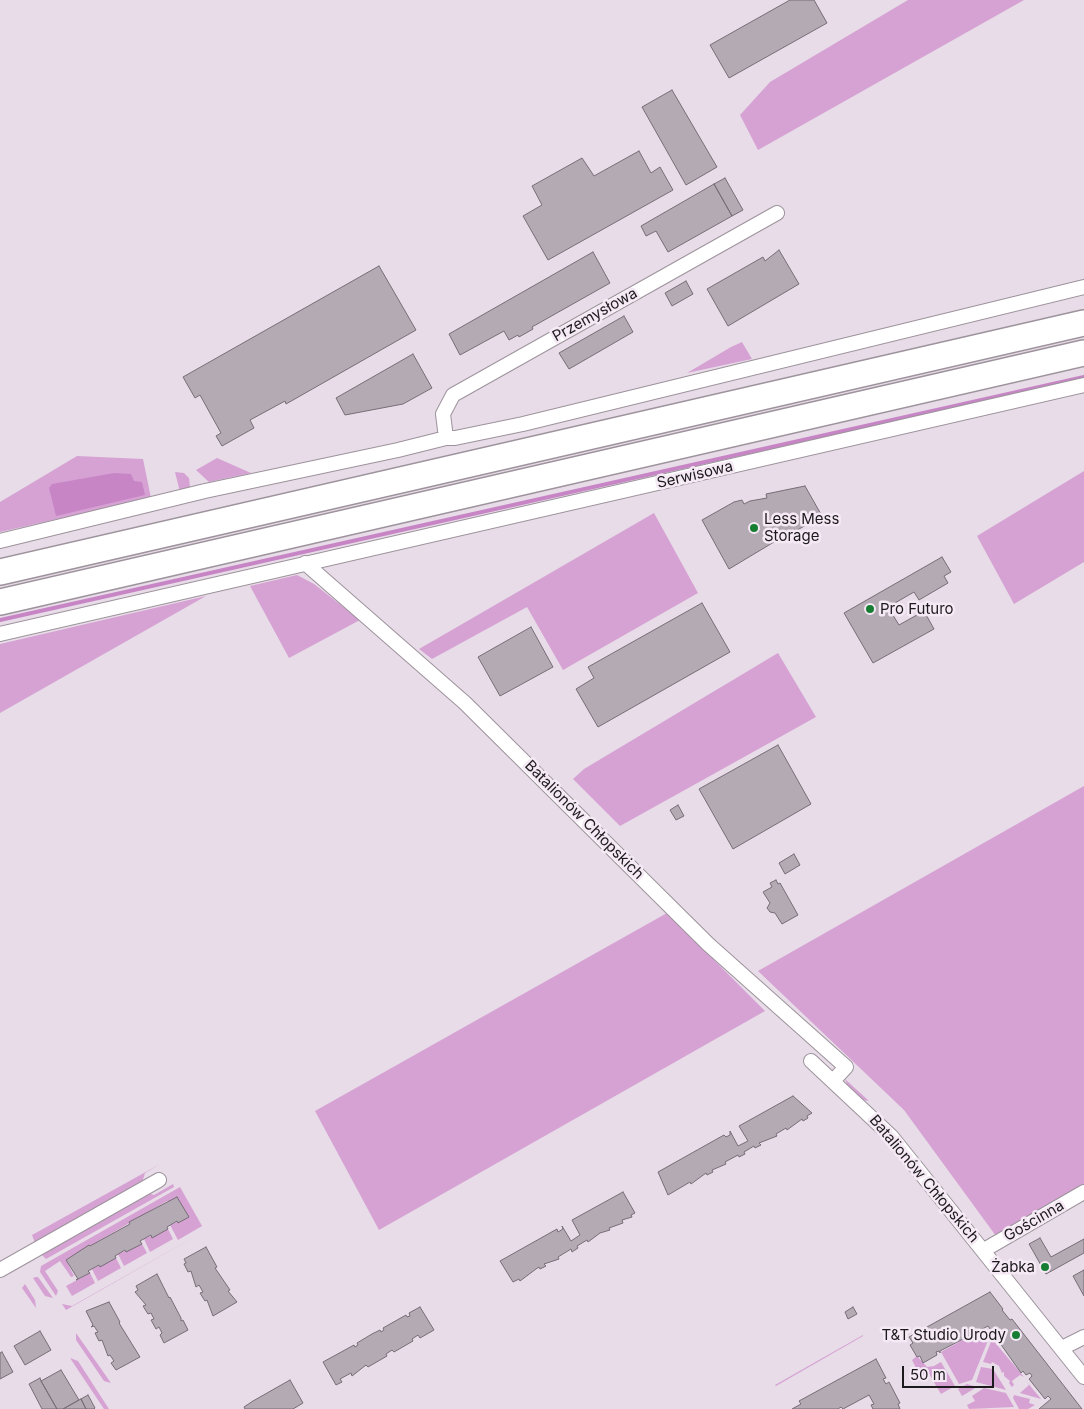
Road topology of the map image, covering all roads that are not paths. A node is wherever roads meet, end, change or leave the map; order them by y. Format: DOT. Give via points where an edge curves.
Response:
graph roads {
  1 [pos="777,213"];
  2 [pos="1084,287"];
  3 [pos="1084,323"];
  4 [pos="1084,353"];
  5 [pos="1084,385"];
  6 [pos="446,438"];
  7 [pos="0,541"];
  8 [pos="305,563"];
  9 [pos="0,572"];
  10 [pos="0,602"];
  11 [pos="0,634"];
  12 [pos="811,1061"];
  13 [pos="833,1081"];
  14 [pos="159,1180"];
  15 [pos="1084,1192"];
  16 [pos="984,1250"];
  17 [pos="0,1270"];
  18 [pos="1084,1337"];
  19 [pos="1062,1348"];
  20 [pos="1084,1376"];
  1 -- 6 [label="street, Przemysłowa" via="452,395 443,414"];
  2 -- 6 [label="street" via="523,424"];
  3 -- 9 [label="highway"];
  4 -- 10 [label="highway"];
  5 -- 8 [label="street, Serwisowa"];
  6 -- 7 [label="street" via="204,491"];
  8 -- 11 [label="street, Serwisowa"];
  8 -- 13 [label="street, Batalionów Chłopskich" via="465,703 708,944 846,1067"];
  12 -- 13 [label="street, Batalionów Chłopskich"];
  13 -- 16 [label="street, Batalionów Chłopskich" via="891,1136"];
  14 -- 17 [label="street"];
  15 -- 16 [label="street, Gościnna"];
  16 -- 19 [label="street, Batalionów Chłopskich"];
  18 -- 19 [label="street"];
  19 -- 20 [label="street, Batalionów Chłopskich"];
}
